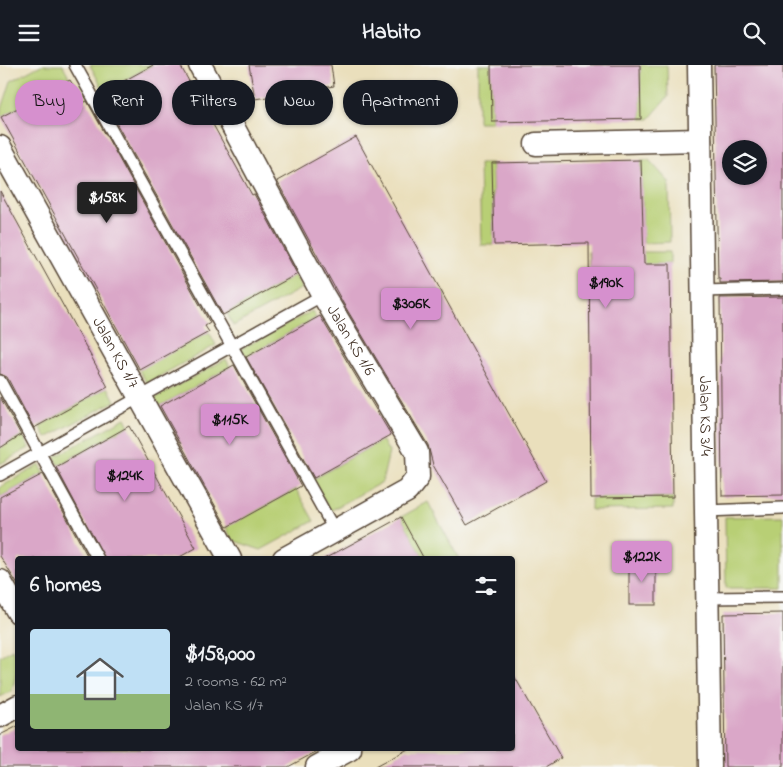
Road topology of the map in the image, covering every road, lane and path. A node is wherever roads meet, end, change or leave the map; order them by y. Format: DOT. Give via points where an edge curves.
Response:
graph roads {
  1 [pos="75,65"];
  2 [pos="200,65"];
  3 [pos="699,65"];
  4 [pos="700,140"];
  5 [pos="536,143"];
  6 [pos="0,147"];
  7 [pos="783,289"];
  8 [pos="702,291"];
  9 [pos="323,295"];
  10 [pos="231,346"];
  11 [pos="0,381"];
  12 [pos="139,397"];
  13 [pos="40,453"];
  14 [pos="0,475"];
  15 [pos="783,508"];
  16 [pos="706,511"];
  17 [pos="335,531"];
  18 [pos="96,556"];
  19 [pos="228,556"];
  20 [pos="289,556"];
  21 [pos="0,581"];
  22 [pos="783,597"];
  23 [pos="707,598"];
  24 [pos="15,607"];
  25 [pos="15,708"];
  26 [pos="0,716"];
  27 [pos="710,767"];
  1 -- 10 [label="lane"];
  2 -- 9 [label="street, Jalan KS 1/6"];
  3 -- 4 [label="street, Jalan KS 3/4"];
  4 -- 5 [label="street"];
  4 -- 8 [label="street, Jalan KS 3/4"];
  6 -- 12 [label="street, Jalan KS 1/7"];
  7 -- 8 [label="lane"];
  8 -- 16 [label="street, Jalan KS 3/4"];
  9 -- 10 [label="lane"];
  9 -- 17 [label="street, Jalan KS 1/6" via="417,452 418,477 407,491"];
  10 -- 12 [label="lane"];
  10 -- 17 [label="lane"];
  11 -- 13 [label="lane"];
  12 -- 13 [label="lane"];
  12 -- 19 [label="street, Jalan KS 1/7"];
  13 -- 14 [label="lane"];
  13 -- 18 [label="lane"];
  15 -- 16 [label="lane"];
  16 -- 23 [label="street, Jalan KS 3/4"];
  17 -- 20 [label="street, Jalan KS 1/6"];
  21 -- 24 [label="street"];
  22 -- 23 [label="lane"];
  23 -- 27 [label="street, Jalan KS 3/4"];
  25 -- 26 [label="street"];
}
